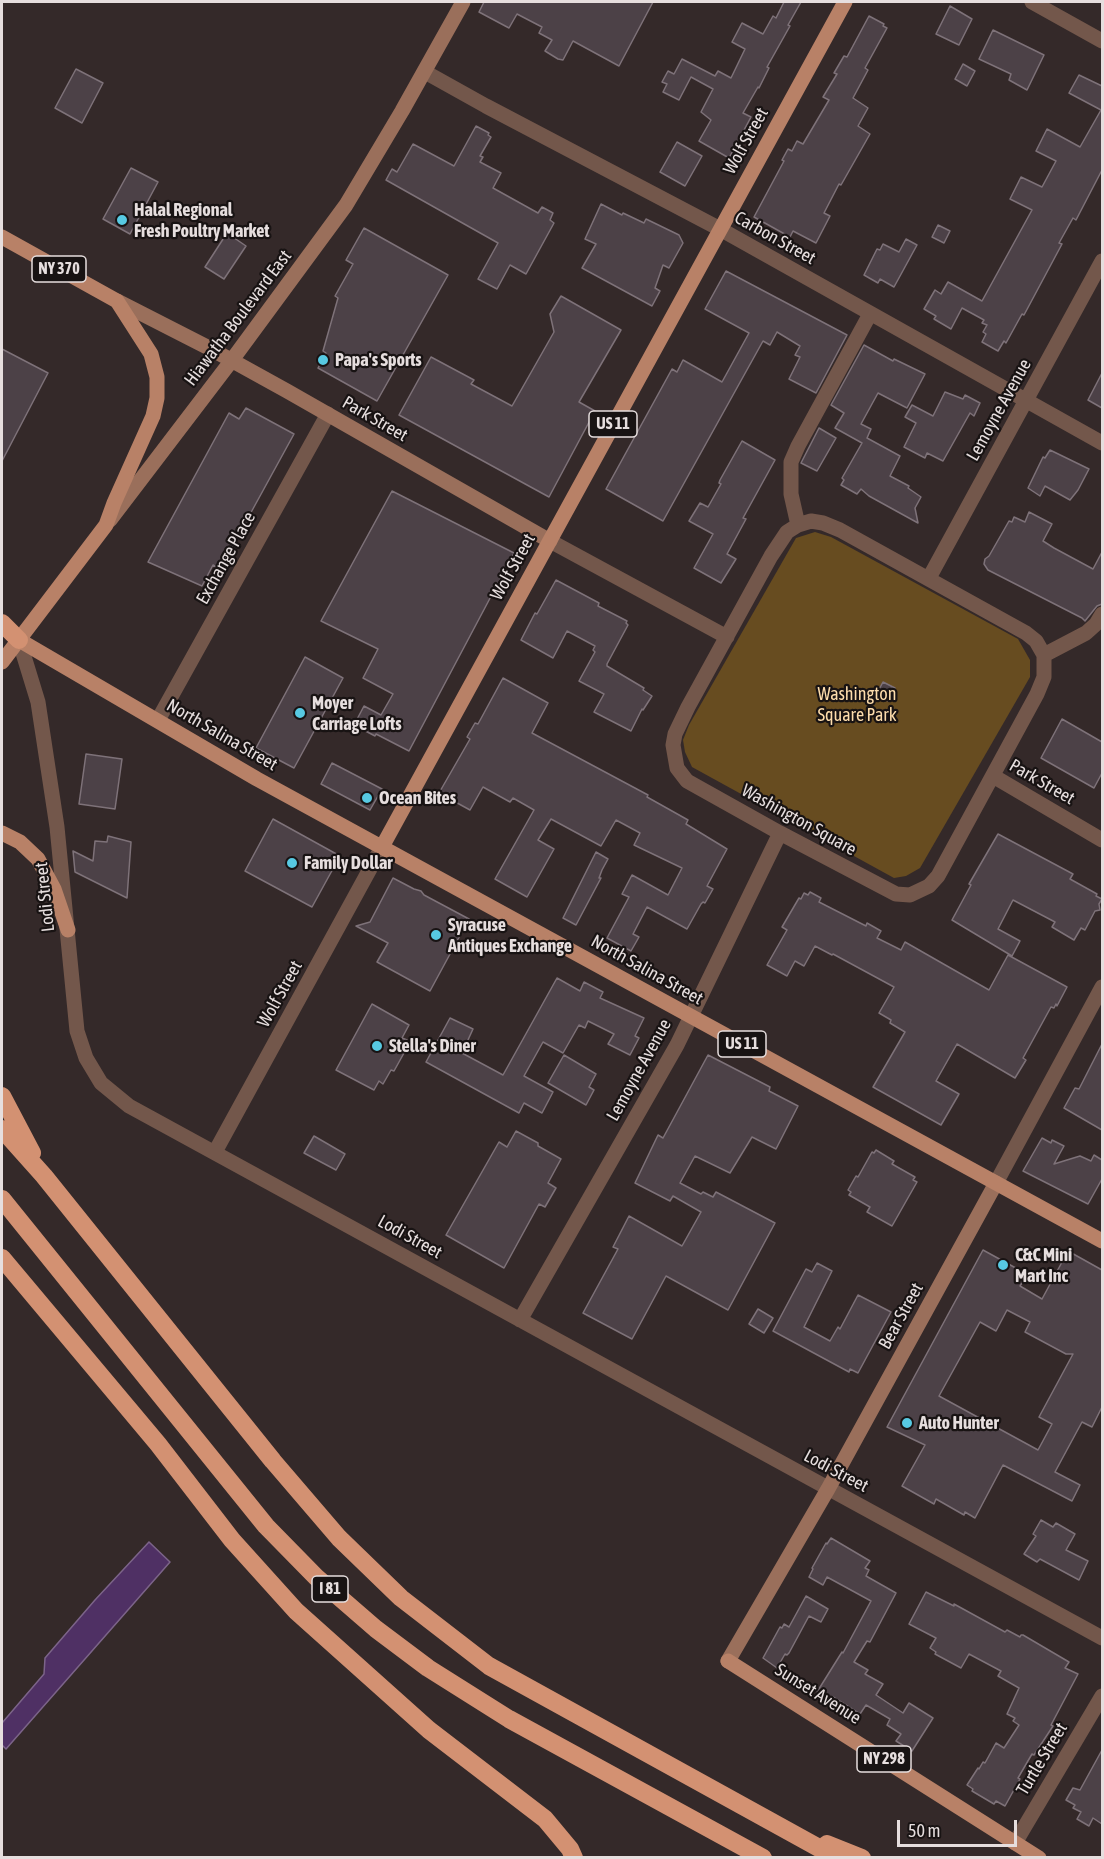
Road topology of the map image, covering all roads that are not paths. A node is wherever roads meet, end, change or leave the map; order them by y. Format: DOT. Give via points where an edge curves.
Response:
graph roads {
  1 [pos="463,2"];
  2 [pos="845,2"];
  3 [pos="1032,2"];
  4 [pos="1102,41"];
  5 [pos="425,72"];
  6 [pos="720,229"];
  7 [pos="2,237"];
  8 [pos="1102,261"];
  9 [pos="117,302"];
  10 [pos="870,314"];
  11 [pos="232,360"];
  12 [pos="1026,401"];
  13 [pos="328,414"];
  14 [pos="1102,443"];
  15 [pos="106,525"];
  16 [pos="798,525"];
  17 [pos="550,541"];
  18 [pos="929,578"];
  19 [pos="1102,614"];
  20 [pos="2,622"];
  21 [pos="10,637"];
  22 [pos="726,637"];
  23 [pos="1044,655"];
  24 [pos="2,662"];
  25 [pos="158,720"];
  26 [pos="993,776"];
  27 [pos="2,833"];
  28 [pos="780,833"];
  29 [pos="1102,840"];
  30 [pos="382,847"];
  31 [pos="68,930"];
  32 [pos="1102,987"];
  33 [pos="691,1016"];
  34 [pos="2,1096"];
  35 [pos="2,1129"];
  36 [pos="215,1152"];
  37 [pos="44,1176"];
  38 [pos="996,1183"];
  39 [pos="2,1199"];
  40 [pos="1102,1241"];
  41 [pos="2,1258"];
  42 [pos="2,1266"];
  43 [pos="38,1301"];
  44 [pos="520,1320"];
  45 [pos="828,1489"];
  46 [pos="1102,1638"];
  47 [pos="728,1661"];
  48 [pos="1102,1696"];
  49 [pos="771,1821"];
  50 [pos="1015,1843"];
  51 [pos="574,1857"];
  52 [pos="763,1857"];
  53 [pos="837,1857"];
  54 [pos="862,1857"];
  55 [pos="1039,1857"];
  1 -- 5 [label="main road, Hiawatha Boulevard East"];
  2 -- 6 [label="main road, Wolf Street / US 11"];
  3 -- 4 [label="street"];
  5 -- 6 [label="street, Carbon Street"];
  5 -- 11 [label="main road, Hiawatha Boulevard East" via="346,205"];
  6 -- 10 [label="street, Carbon Street"];
  6 -- 17 [label="main road, Wolf Street / US 11"];
  7 -- 9 [label="main road, Park Street / NY 370"];
  8 -- 12 [label="street, Lemoyne Avenue"];
  9 -- 11 [label="main road, Park Street / NY 370"];
  9 -- 15 [label="main road" via="151,354 157,398"];
  10 -- 12 [label="street, Carbon Street"];
  10 -- 16 [label="street" via="791,462 791,494"];
  11 -- 13 [label="main road, Park Street / NY 370"];
  11 -- 15 [label="main road, Hiawatha Boulevard East"];
  12 -- 14 [label="street, Carbon Street"];
  12 -- 18 [label="street, Lemoyne Avenue"];
  13 -- 17 [label="main road, Park Street / NY 370"];
  13 -- 25 [label="street, Exchange Place"];
  15 -- 21 [label="main road, Hiawatha Boulevard East"];
  16 -- 18 [label="street" via="823,523"];
  16 -- 22 [label="street, Washington Square" via="786,532"];
  17 -- 22 [label="street, Park Street"];
  17 -- 30 [label="main road, Wolf Street / US 11"];
  18 -- 23 [label="street" via="1026,633"];
  19 -- 23 [label="street" via="1086,633"];
  20 -- 21 [label="highway"];
  21 -- 24 [label="main road, Hiawatha Boulevard East"];
  21 -- 25 [label="main road, North Salina Street"];
  21 -- 31 [label="street, Lodi Street" via="38,702"];
  22 -- 28 [label="street, Washington Square" via="675,734 677,768 687,781"];
  23 -- 26 [label="street, Washington Square" via="1044,677 1037,694"];
  25 -- 30 [label="main road, North Salina Street"];
  26 -- 28 [label="street, Washington Square" via="938,876 929,886 910,895 896,894"];
  26 -- 29 [label="street, Park Street"];
  27 -- 31 [label="main road" via="20,842 38,860 54,889"];
  28 -- 33 [label="street, Lemoyne Avenue"];
  30 -- 33 [label="main road, North Salina Street / US 11"];
  30 -- 36 [label="street, Wolf Street"];
  31 -- 36 [label="street, Lodi Street" via="77,1031 86,1058 101,1083 129,1106"];
  32 -- 38 [label="street, Bear Street"];
  33 -- 38 [label="main road, North Salina Street / US 11"];
  33 -- 44 [label="street, Lemoyne Avenue"];
  34 -- 37 [label="highway"];
  35 -- 37 [label="highway, I 81"];
  36 -- 44 [label="street, Lodi Street"];
  37 -- 49 [label="highway, I 81" via="273,1461 339,1538 401,1598 489,1666"];
  38 -- 40 [label="main road, North Salina Street / US 11"];
  38 -- 45 [label="main road, Bear Street"];
  39 -- 52 [label="highway, I 81" via="266,1526 316,1577 376,1629 428,1668 509,1719"];
  41 -- 43 [label="highway"];
  42 -- 43 [label="highway"];
  43 -- 51 [label="highway" via="158,1444 232,1540 296,1611 429,1730 545,1820"];
  44 -- 45 [label="street, Lodi Street"];
  45 -- 46 [label="street, Lodi Street"];
  45 -- 47 [label="main road, Bear Street"];
  47 -- 50 [label="main road, Sunset Avenue / NY 298"];
  48 -- 50 [label="street, Turtle Street"];
  49 -- 53 [label="highway, I 81"];
  49 -- 54 [label="highway"];
  50 -- 55 [label="main road, Sunset Avenue / NY 298"];
}
